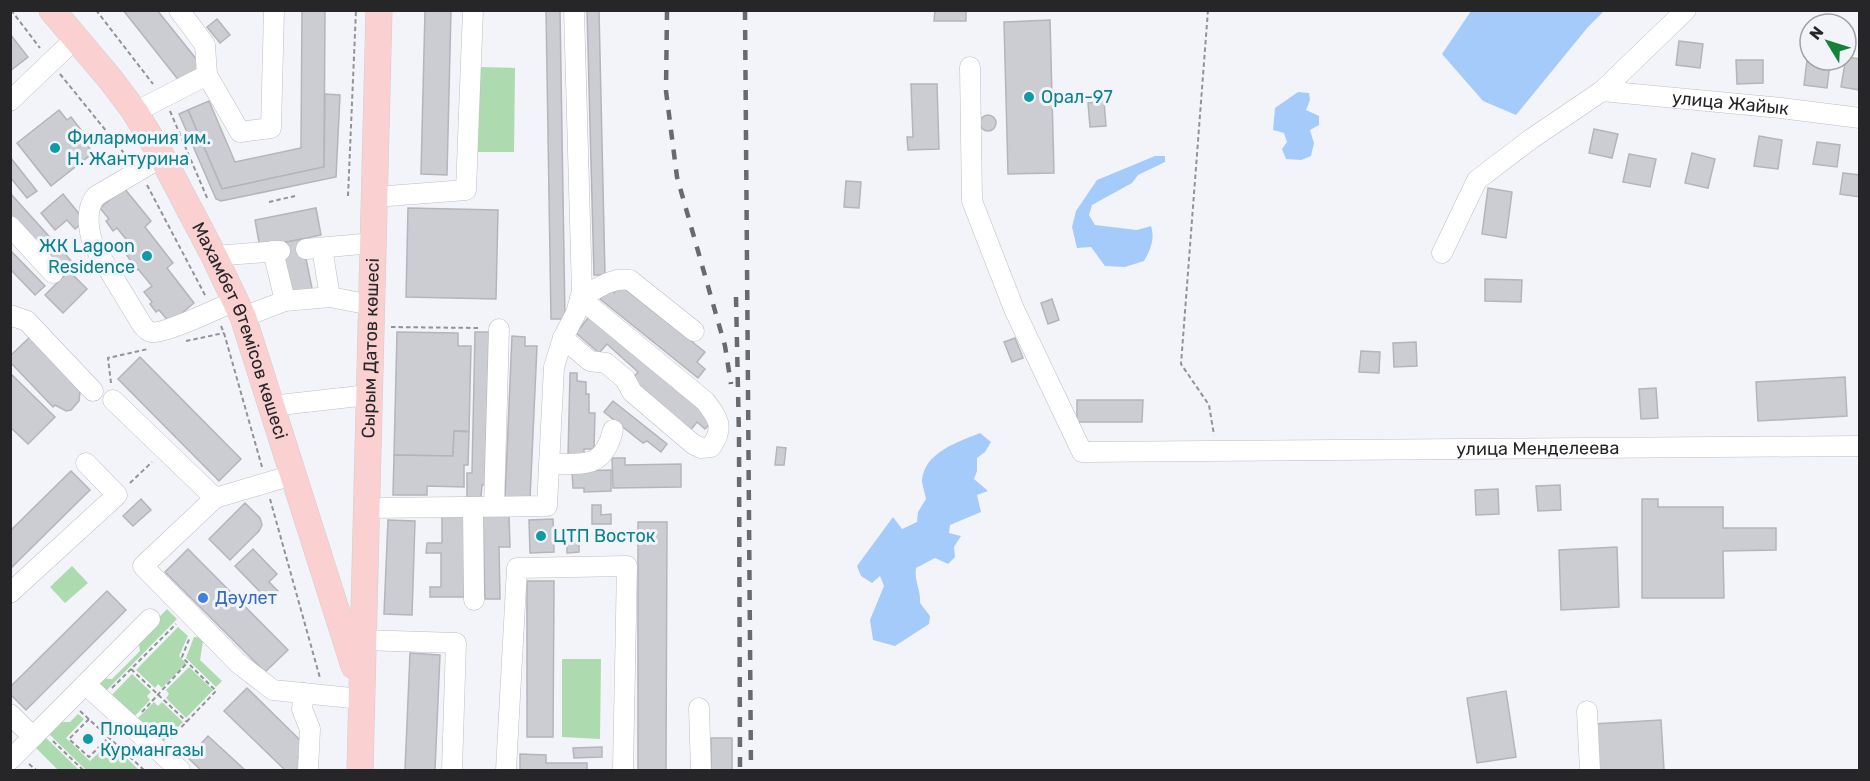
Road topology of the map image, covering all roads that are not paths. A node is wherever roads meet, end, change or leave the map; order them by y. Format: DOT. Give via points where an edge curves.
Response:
graph roads {
  1 [pos="52,10"];
  2 [pos="179,10"];
  3 [pos="274,10"];
  4 [pos="379,10"];
  5 [pos="473,10"];
  6 [pos="574,10"];
  7 [pos="1686,10"];
  8 [pos="75,39"];
  9 [pos="970,68"];
  10 [pos="207,75"];
  11 [pos="1602,91"];
  12 [pos="10,101"];
  13 [pos="135,112"];
  14 [pos="1860,118"];
  15 [pos="162,157"];
  16 [pos="375,197"];
  17 [pos="10,226"];
  18 [pos="374,243"];
  19 [pos="1442,253"];
  20 [pos="214,256"];
  21 [pos="53,273"];
  22 [pos="330,297"];
  23 [pos="580,298"];
  24 [pos="285,302"];
  25 [pos="10,315"];
  26 [pos="370,315"];
  27 [pos="229,316"];
  28 [pos="499,329"];
  29 [pos="694,331"];
  30 [pos="563,338"];
  31 [pos="93,391"];
  32 [pos="368,395"];
  33 [pos="113,399"];
  34 [pos="271,406"];
  35 [pos="613,430"];
  36 [pos="1860,446"];
  37 [pos="86,463"];
  38 [pos="549,464"];
  39 [pos="293,475"];
  40 [pos="215,498"];
  41 [pos="473,507"];
  42 [pos="494,507"];
  43 [pos="365,508"];
  44 [pos="10,593"];
  45 [pos="474,600"];
  46 [pos="150,619"];
  47 [pos="362,640"];
  48 [pos="85,684"];
  49 [pos="361,692"];
  50 [pos="304,693"];
  51 [pos="699,708"];
  52 [pos="1587,711"];
  53 [pos="10,714"];
  54 [pos="37,733"];
  55 [pos="10,760"];
  56 [pos="180,771"];
  57 [pos="308,771"];
  58 [pos="360,771"];
  59 [pos="452,771"];
  60 [pos="506,771"];
  61 [pos="623,771"];
  62 [pos="701,771"];
  63 [pos="1590,771"];
  1 -- 8 [label="main road, Махамбет Өтемісов көшесі"];
  2 -- 10 [label="street" via="205,45"];
  3 -- 10 [label="street" via="271,128 240,132"];
  4 -- 16 [label="main road, Сырым Датов көшесі"];
  5 -- 16 [label="street" via="466,190"];
  6 -- 23 [label="street"];
  7 -- 11 [label="street"];
  8 -- 12 [label="street"];
  8 -- 13 [label="main road, Махамбет Өтемісов көшесі"];
  9 -- 36 [label="street, улица Менделеева" via="972,201 1014,309 1082,452"];
  10 -- 13 [label="street"];
  11 -- 14 [label="street, улица Жайык"];
  11 -- 19 [label="street" via="1477,180"];
  13 -- 15 [label="main road, Махамбет Өтемісов көшесі"];
  15 -- 20 [label="main road, Махамбет Өтемісов көшесі"];
  15 -- 27 [label="street" via="91,201 88,229 93,243 147,330 157,332"];
  16 -- 18 [label="main road, Сырым Датов көшесі"];
  17 -- 21 [label="street"];
  18 -- 22 [label="street" via="314,249"];
  18 -- 26 [label="main road, Сырым Датов көшесі"];
  20 -- 24 [label="street" via="277,251"];
  20 -- 27 [label="main road, Махамбет Өтемісов көшесі"];
  22 -- 24 [label="street"];
  22 -- 26 [label="street"];
  23 -- 29 [label="street" via="619,278 630,280"];
  23 -- 30 [label="street"];
  23 -- 30 [label="street" via="705,401 717,417 717,439 711,447 693,444 632,392 625,379 606,363 590,362"];
  24 -- 27 [label="street"];
  25 -- 31 [label="street" via="27,321"];
  26 -- 32 [label="main road, Сырым Датов көшесі"];
  27 -- 34 [label="main road, Махамбет Өтемісов көшесі"];
  28 -- 42 [label="street"];
  30 -- 38 [label="street" via="554,367"];
  32 -- 34 [label="street"];
  32 -- 43 [label="main road, Сырым Датов көшесі"];
  33 -- 40 [label="street"];
  34 -- 39 [label="main road, Махамбет Өтемісов көшесі"];
  35 -- 38 [label="street" via="609,447 601,457 589,463"];
  37 -- 44 [label="street" via="117,495"];
  38 -- 42 [label="street" via="547,506"];
  39 -- 40 [label="street"];
  39 -- 49 [label="main road, Махамбет Өтемісов көшесі"];
  40 -- 50 [label="street" via="143,566 238,663 273,690"];
  41 -- 42 [label="street"];
  41 -- 43 [label="street"];
  41 -- 45 [label="street"];
  43 -- 47 [label="main road, Сырым Датов көшесі"];
  46 -- 48 [label="street"];
  47 -- 49 [label="main road, Сырым Датов көшесі"];
  47 -- 59 [label="street" via="456,643"];
  48 -- 54 [label="street"];
  48 -- 56 [label="street"];
  49 -- 50 [label="street" via="325,696"];
  49 -- 58 [label="main road, Сырым Датов көшесі"];
  50 -- 57 [label="street" via="302,709 310,729"];
  51 -- 62 [label="street"];
  52 -- 63 [label="street"];
  53 -- 54 [label="street"];
  54 -- 55 [label="street"];
  60 -- 61 [label="street" via="517,568 627,567"];
}
